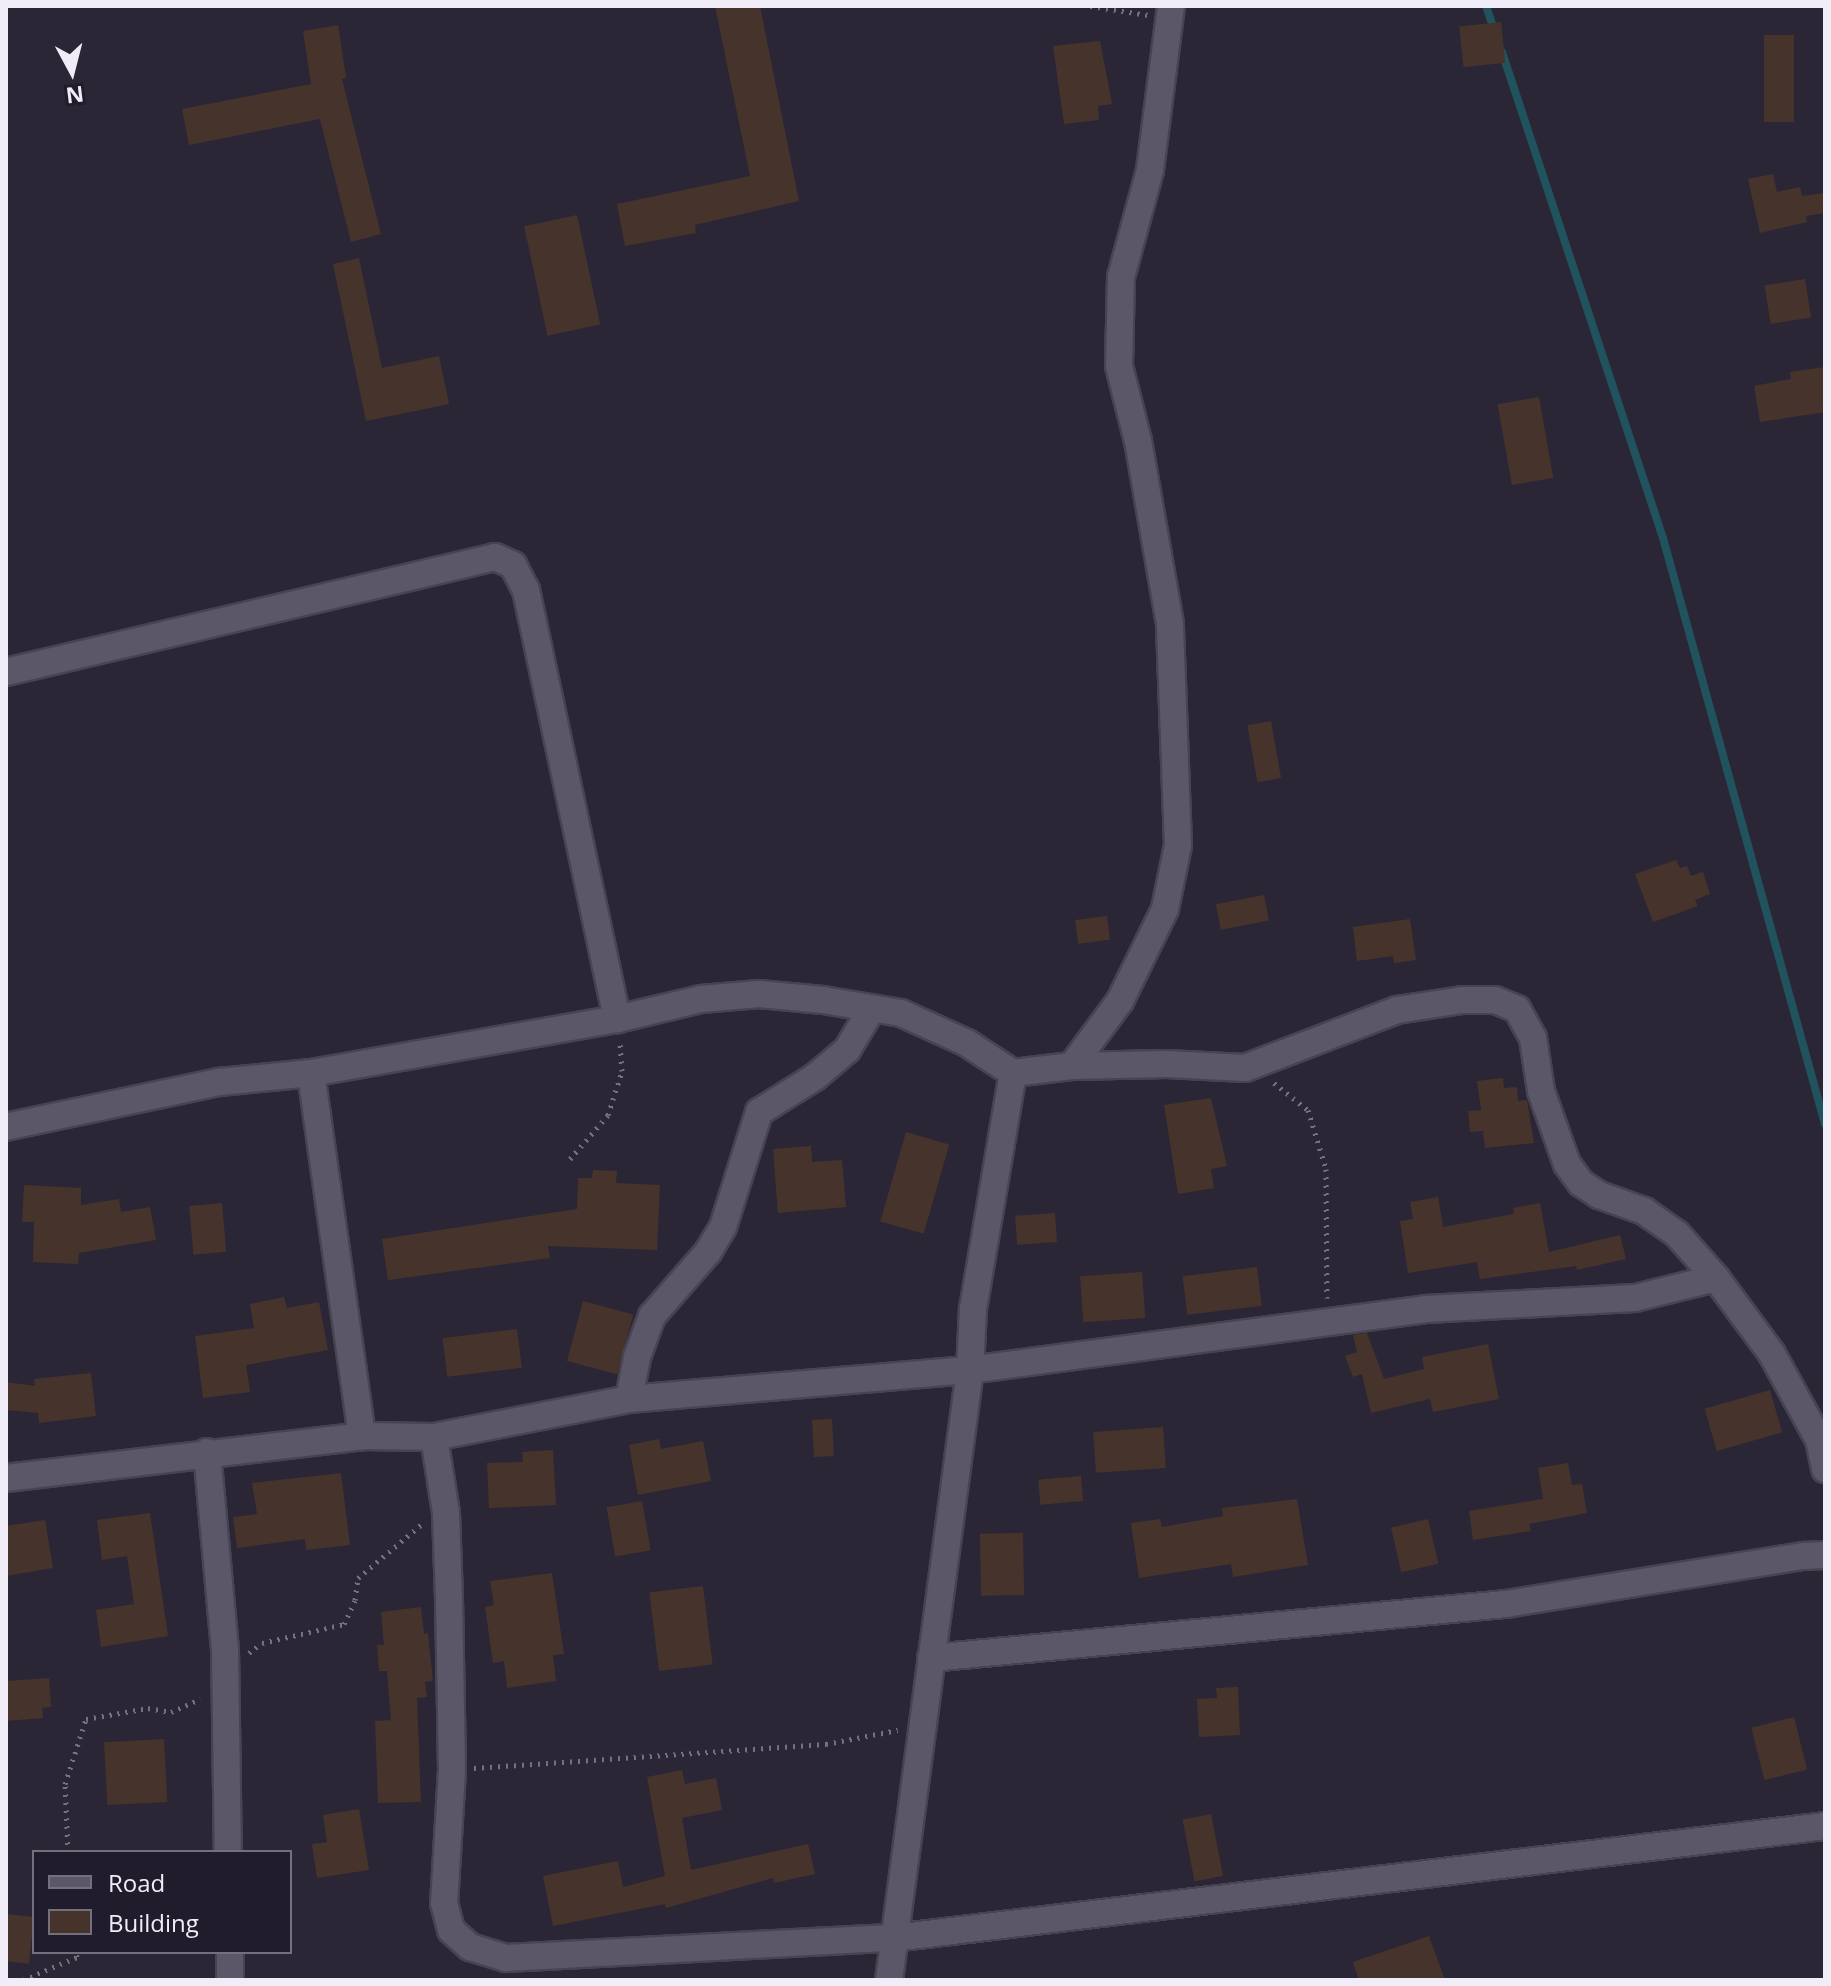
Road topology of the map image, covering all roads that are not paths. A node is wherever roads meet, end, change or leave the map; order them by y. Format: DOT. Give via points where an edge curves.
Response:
graph roads {
  1 [pos="1170,12"];
  2 [pos="6,672"];
  3 [pos="871,1010"];
  4 [pos="617,1019"];
  5 [pos="1072,1066"];
  6 [pos="311,1073"];
  7 [pos="1013,1073"];
  8 [pos="6,1127"];
  9 [pos="1716,1278"];
  10 [pos="970,1370"];
  11 [pos="629,1399"];
  12 [pos="362,1436"];
  13 [pos="434,1437"];
  14 [pos="207,1452"];
  15 [pos="1825,1469"];
  16 [pos="6,1478"];
  17 [pos="1825,1555"];
  18 [pos="931,1658"];
  19 [pos="1825,1826"];
  20 [pos="228,1850"];
  21 [pos="894,1938"];
  22 [pos="230,1954"];
  23 [pos="230,1980"];
  24 [pos="889,1980"];
  1 -- 5 [label="street" via="1150,170 1121,277 1119,366 1138,441 1170,624 1178,845 1165,909 1120,1001"];
  2 -- 4 [label="street" via="495,557 513,565 526,590"];
  3 -- 4 [label="street" via="759,994 701,999"];
  3 -- 7 [label="street" via="901,1013 967,1043"];
  3 -- 11 [label="street" via="847,1050 759,1112 723,1227 652,1316"];
  4 -- 6 [label="street"];
  5 -- 7 [label="street"];
  5 -- 9 [label="street" via="1245,1068 1397,1010 1495,1000 1517,1009 1533,1038 1541,1091 1562,1150 1581,1183 1644,1211 1677,1234"];
  6 -- 8 [label="street" via="219,1082"];
  6 -- 12 [label="street"];
  7 -- 10 [label="street" via="973,1309"];
  9 -- 10 [label="street" via="1635,1298 1426,1309"];
  9 -- 15 [label="street" via="1772,1354 1819,1440"];
  10 -- 11 [label="street"];
  10 -- 18 [label="street"];
  11 -- 13 [label="street"];
  12 -- 13 [label="street"];
  12 -- 14 [label="street"];
  13 -- 21 [label="street" via="446,1513 452,1770 444,1903 451,1930 470,1947 506,1958"];
  14 -- 16 [label="street"];
  14 -- 20 [label="street" via="225,1649"];
  17 -- 18 [label="street" via="1506,1604"];
  18 -- 21 [label="street"];
  19 -- 21 [label="street"];
  21 -- 24 [label="street"];
  22 -- 23 [label="street"];
}
